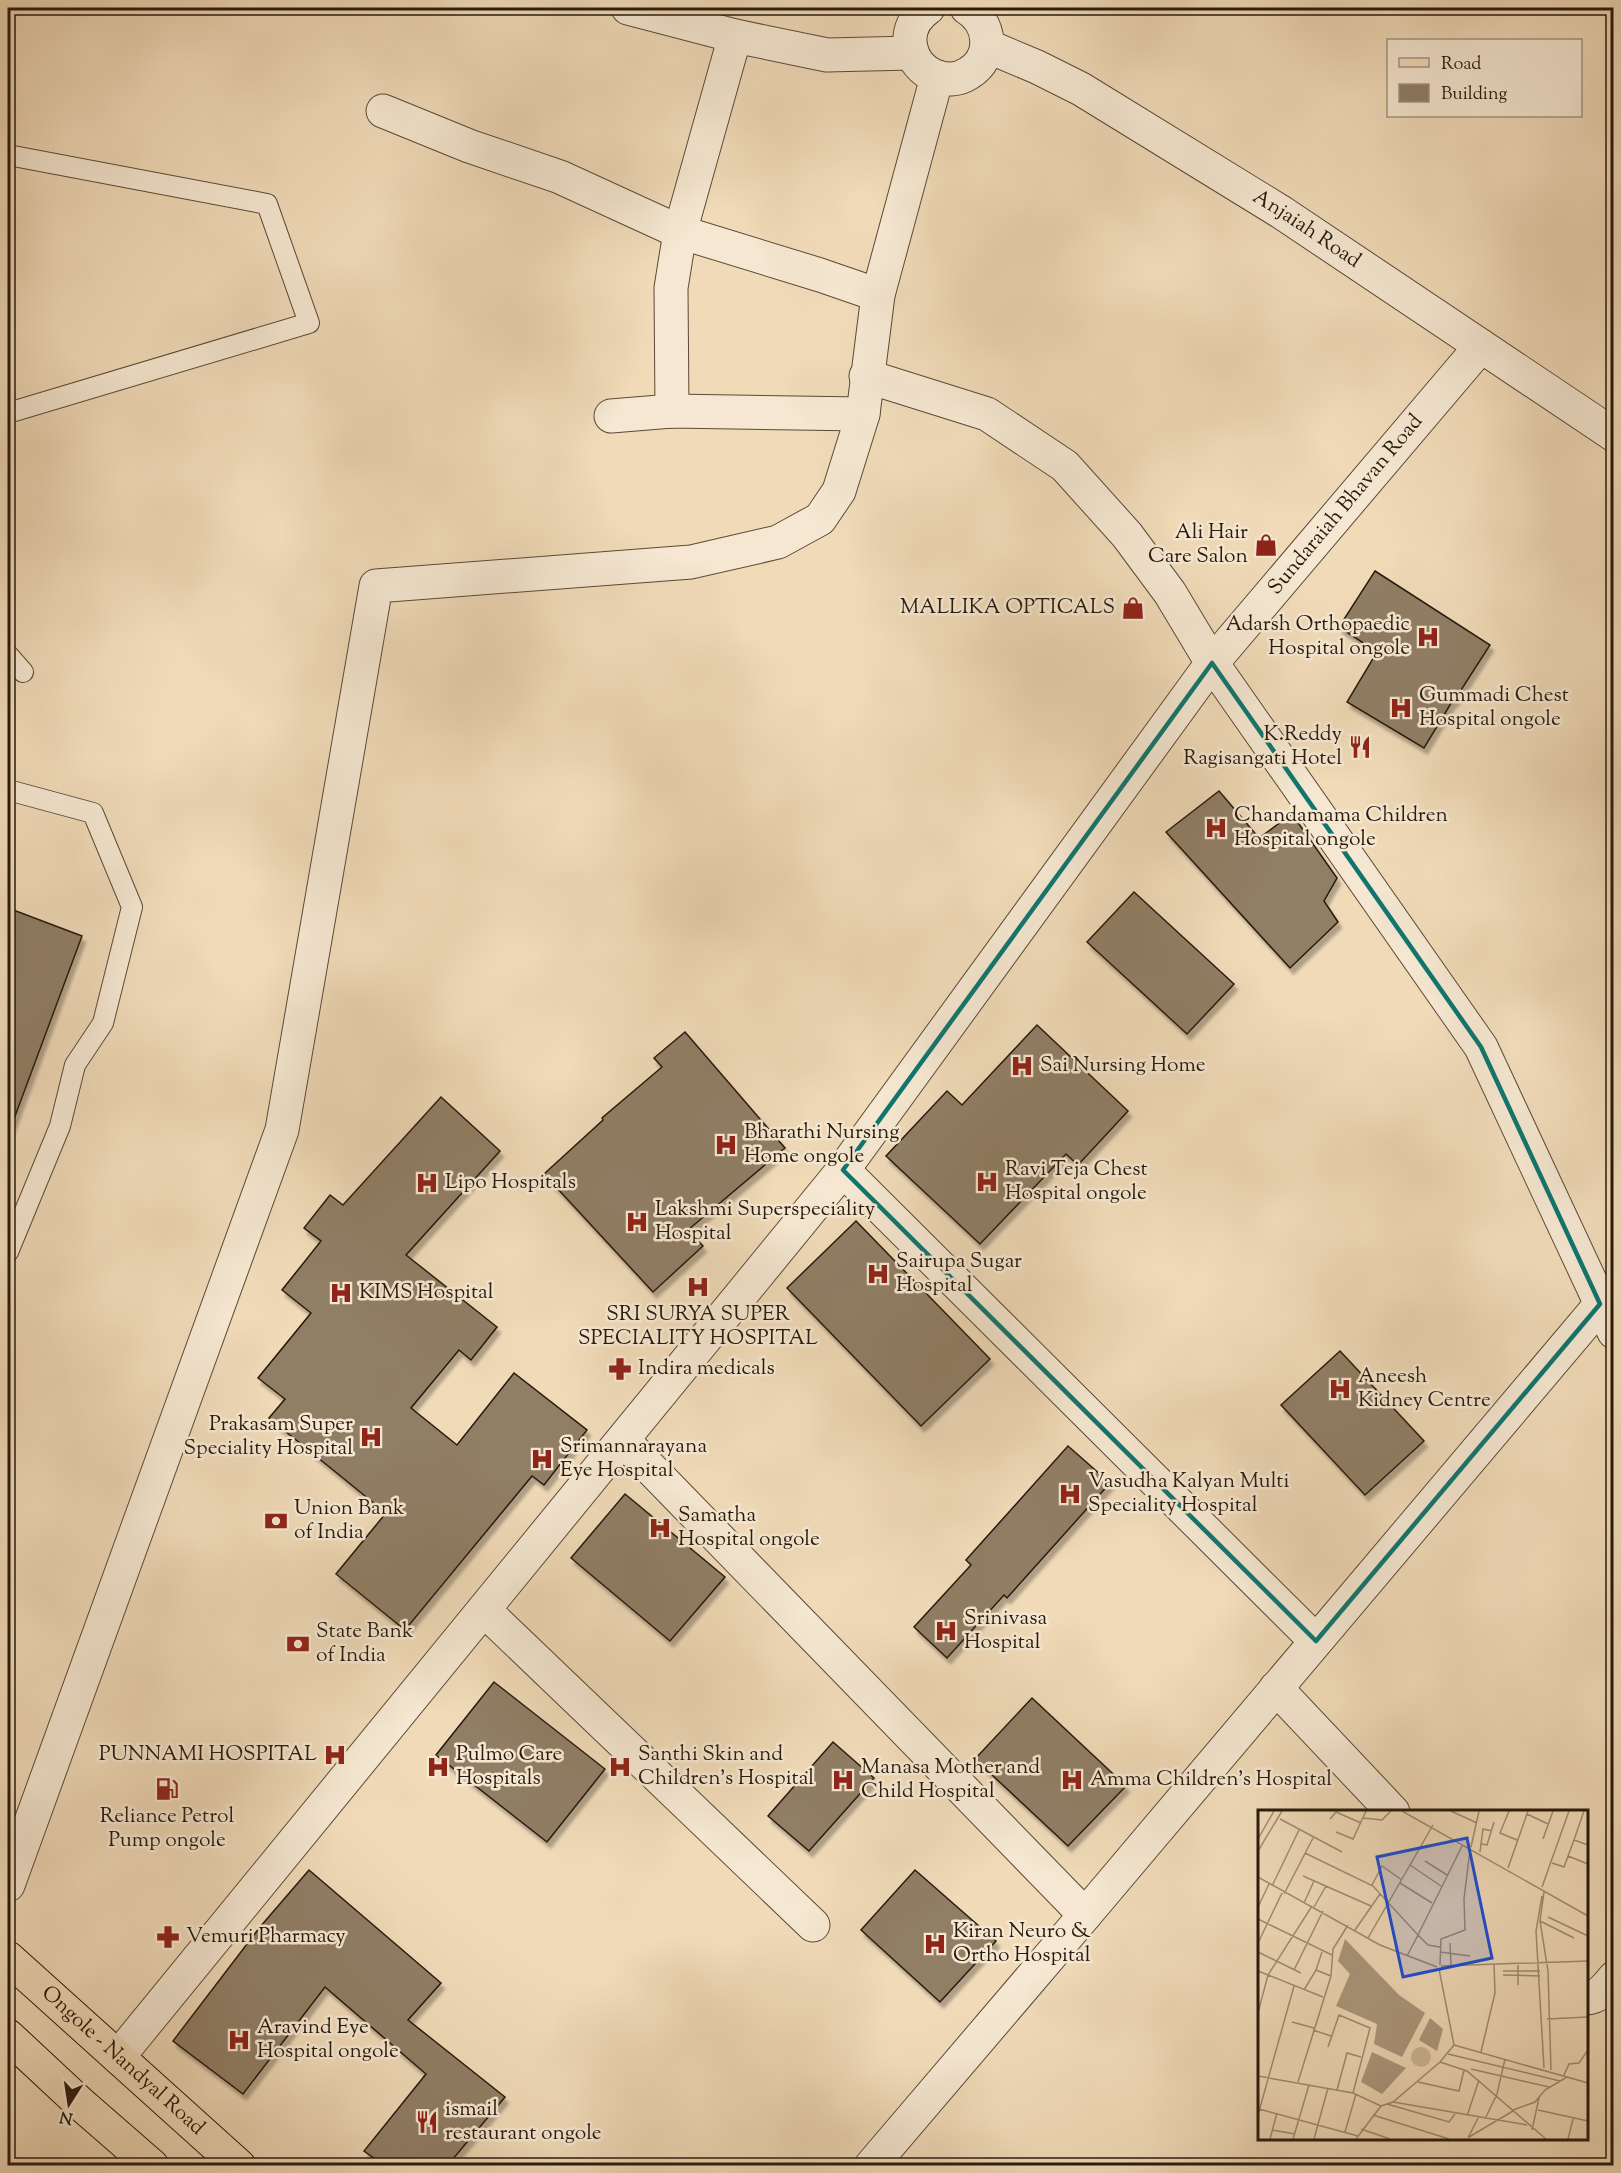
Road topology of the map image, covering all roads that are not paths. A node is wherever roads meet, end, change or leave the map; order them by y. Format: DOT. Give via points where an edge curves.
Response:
graph roads {
  1 [pos="628,8"];
  2 [pos="927,8"];
  3 [pos="967,8"];
  4 [pos="735,36"];
  5 [pos="987,46"];
  6 [pos="912,53"];
  7 [pos="937,77"];
  8 [pos="383,111"];
  9 [pos="8,154"];
  10 [pos="680,232"];
  11 [pos="878,295"];
  12 [pos="1481,346"];
  13 [pos="866,376"];
  14 [pos="672,411"];
  15 [pos="8,413"];
  16 [pos="862,414"];
  17 [pos="612,416"];
  18 [pos="1614,435"];
  19 [pos="8,655"];
  20 [pos="1212,663"];
  21 [pos="23,672"];
  22 [pos="8,790"];
  23 [pos="843,1170"];
  24 [pos="8,1252"];
  25 [pos="1609,1308"];
  26 [pos="623,1440"];
  27 [pos="484,1610"];
  28 [pos="1316,1641"];
  29 [pos="1276,1689"];
  30 [pos="1391,1810"];
  31 [pos="8,1885"];
  32 [pos="1085,1915"];
  33 [pos="813,1925"];
  34 [pos="8,1958"];
  35 [pos="1614,1978"];
  36 [pos="1588,1998"];
  37 [pos="8,2036"];
  38 [pos="118,2057"];
  39 [pos="152,2166"];
  40 [pos="239,2166"];
  41 [pos="871,2166"];
  1 -- 4 [label="street"];
  2 -- 6 [label="street" via="911,28"];
  3 -- 5 [label="street" via="977,14 986,29"];
  4 -- 6 [label="street" via="827,55"];
  4 -- 10 [label="street"];
  5 -- 7 [label="street" via="981,62 969,74 954,79"];
  5 -- 12 [label="street, Anjaiah Road" via="1037,67 1101,102 1281,212"];
  6 -- 7 [label="street" via="926,72"];
  7 -- 11 [label="street"];
  8 -- 10 [label="street" via="560,177"];
  9 -- 15 [label="lane" via="267,204 309,323"];
  10 -- 11 [label="street"];
  10 -- 14 [label="street" via="671,288"];
  11 -- 13 [label="street"];
  12 -- 18 [label="street, Anjaiah Road"];
  12 -- 20 [label="street, Sundaraiah Bhavan Road"];
  13 -- 16 [label="street"];
  13 -- 20 [label="street" via="987,414 1065,466 1127,534 1170,593"];
  14 -- 16 [label="street"];
  14 -- 17 [label="street"];
  16 -- 31 [label="street" via="839,490 820,519 778,542 692,561 376,586 282,1130"];
  19 -- 21 [label="lane"];
  20 -- 23 [label="street, Sundaraiah Bhavan Road"];
  20 -- 25 [label="street" via="1481,1047"];
  22 -- 24 [label="lane" via="93,813 132,907 103,1023 75,1065 60,1126"];
  23 -- 26 [label="street, Sundaraiah Bhavan Road"];
  23 -- 28 [label="street"];
  25 -- 28 [label="street"];
  26 -- 27 [label="street, Sundaraiah Bhavan Road"];
  26 -- 32 [label="street"];
  27 -- 33 [label="street"];
  27 -- 38 [label="street, Sundaraiah Bhavan Road"];
  28 -- 29 [label="street"];
  29 -- 30 [label="street"];
  29 -- 32 [label="street"];
  32 -- 41 [label="street"];
  34 -- 38 [label="main road, Ongole - Nandyal Road"];
  35 -- 36 [label="street"];
  37 -- 39 [label="main road"];
  38 -- 40 [label="main road, Ongole - Nandyal Road"];
}
